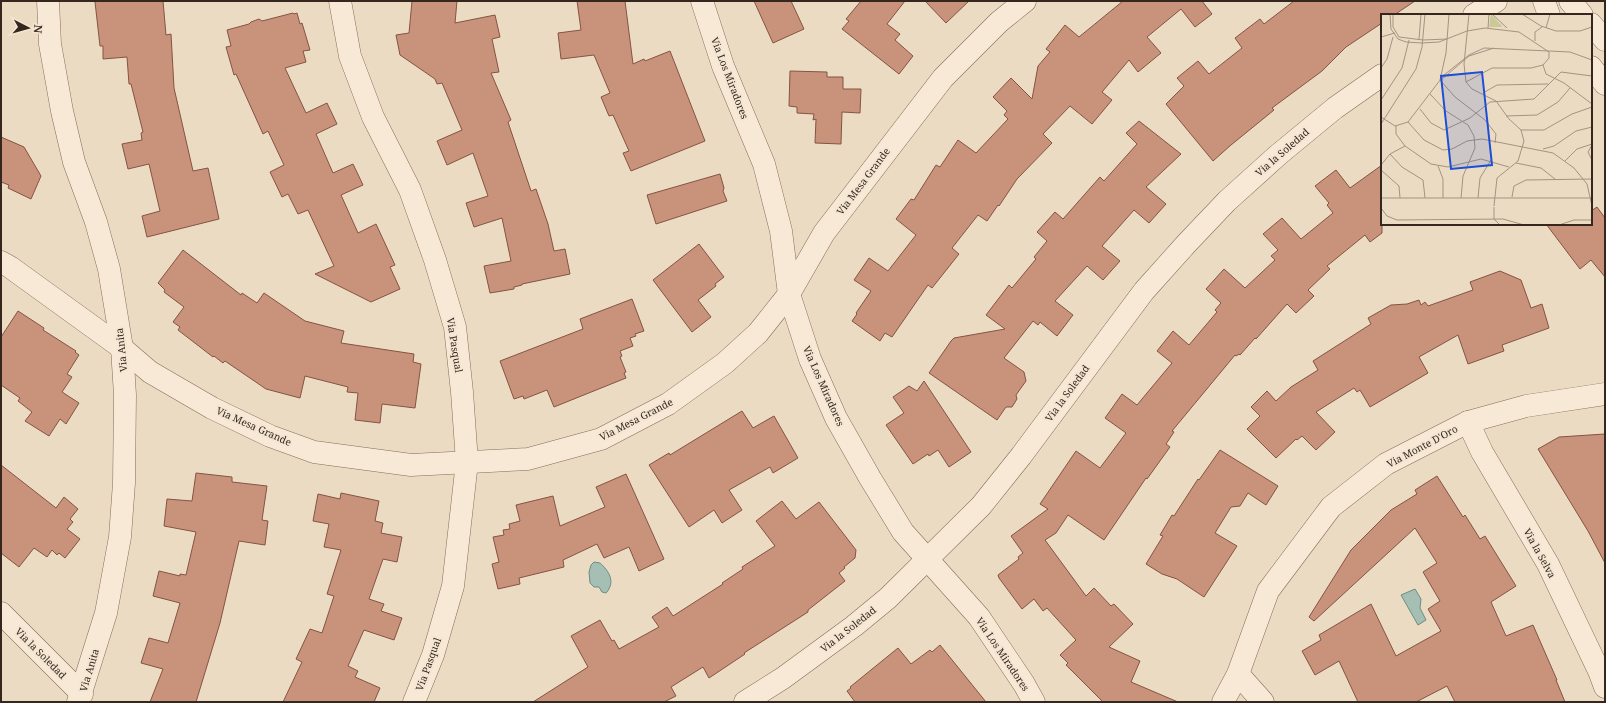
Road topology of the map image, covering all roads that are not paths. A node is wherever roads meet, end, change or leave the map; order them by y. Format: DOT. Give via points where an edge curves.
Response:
graph roads {
  1 [pos="48,1"];
  2 [pos="340,1"];
  3 [pos="702,1"];
  4 [pos="1024,1"];
  5 [pos="1496,1"];
  6 [pos="1544,1"];
  7 [pos="1570,1"];
  8 [pos="1476,14"];
  9 [pos="1549,14"];
  10 [pos="1581,14"];
  11 [pos="1592,25"];
  12 [pos="1605,40"];
  13 [pos="1592,68"];
  14 [pos="1381,76"];
  15 [pos="1605,84"];
  16 [pos="1,262"];
  17 [pos="789,294"];
  18 [pos="122,348"];
  19 [pos="1605,394"];
  20 [pos="1468,422"];
  21 [pos="467,462"];
  22 [pos="927,560"];
  23 [pos="1,613"];
  24 [pos="1238,674"];
  25 [pos="1605,688"];
  26 [pos="80,698"];
  27 [pos="414,702"];
  28 [pos="745,702"];
  29 [pos="1034,702"];
  30 [pos="1223,702"];
  31 [pos="1262,702"];
  1 -- 18 [label="street, Via Anita" via="50,44 62,111 74,162 96,222 109,269"];
  2 -- 21 [label="street, Via Pasqual" via="350,56 373,117 410,190 455,327"];
  3 -- 17 [label="street, Via Los Miradores" via="723,66 764,164 781,231"];
  4 -- 17 [label="street, Via Mesa Grande" via="999,22 944,78 824,233"];
  5 -- 8 [label="street"];
  6 -- 9 [label="street"];
  7 -- 10 [label="street"];
  11 -- 12 [label="street"];
  13 -- 15 [label="street"];
  14 -- 22 [label="street, Via la Soledad" via="1335,108 1278,154 1227,201 1187,243 1144,291 981,506"];
  16 -- 18 [label="street, Via Mesa Grande"];
  17 -- 21 [label="street, Via Mesa Grande" via="758,333 725,363 668,404 601,439 528,459"];
  17 -- 22 [label="street, Via Los Miradores" via="810,360 836,418 903,532"];
  18 -- 21 [label="street, Via Mesa Grande" via="150,372 212,408 270,436 314,452 411,465"];
  18 -- 26 [label="street, Via Anita" via="124,476 120,536 106,613"];
  19 -- 20 [label="street, Via Monte D'Oro" via="1526,406"];
  20 -- 24 [label="street, Via Monte D'Oro" via="1386,464 1331,507 1268,591"];
  20 -- 25 [label="street, Via la Selva" via="1482,452 1548,564 1600,670"];
  21 -- 27 [label="street, Via Pasqual" via="453,586 433,655"];
  22 -- 28 [label="street, Via la Soledad" via="888,598 854,626 783,678"];
  22 -- 29 [label="street, Via Los Miradores" via="979,617"];
  23 -- 26 [label="street, Via la Soledad"];
  24 -- 30 [label="street, Via Monte D'Oro"];
  24 -- 31 [label="street"];
}
